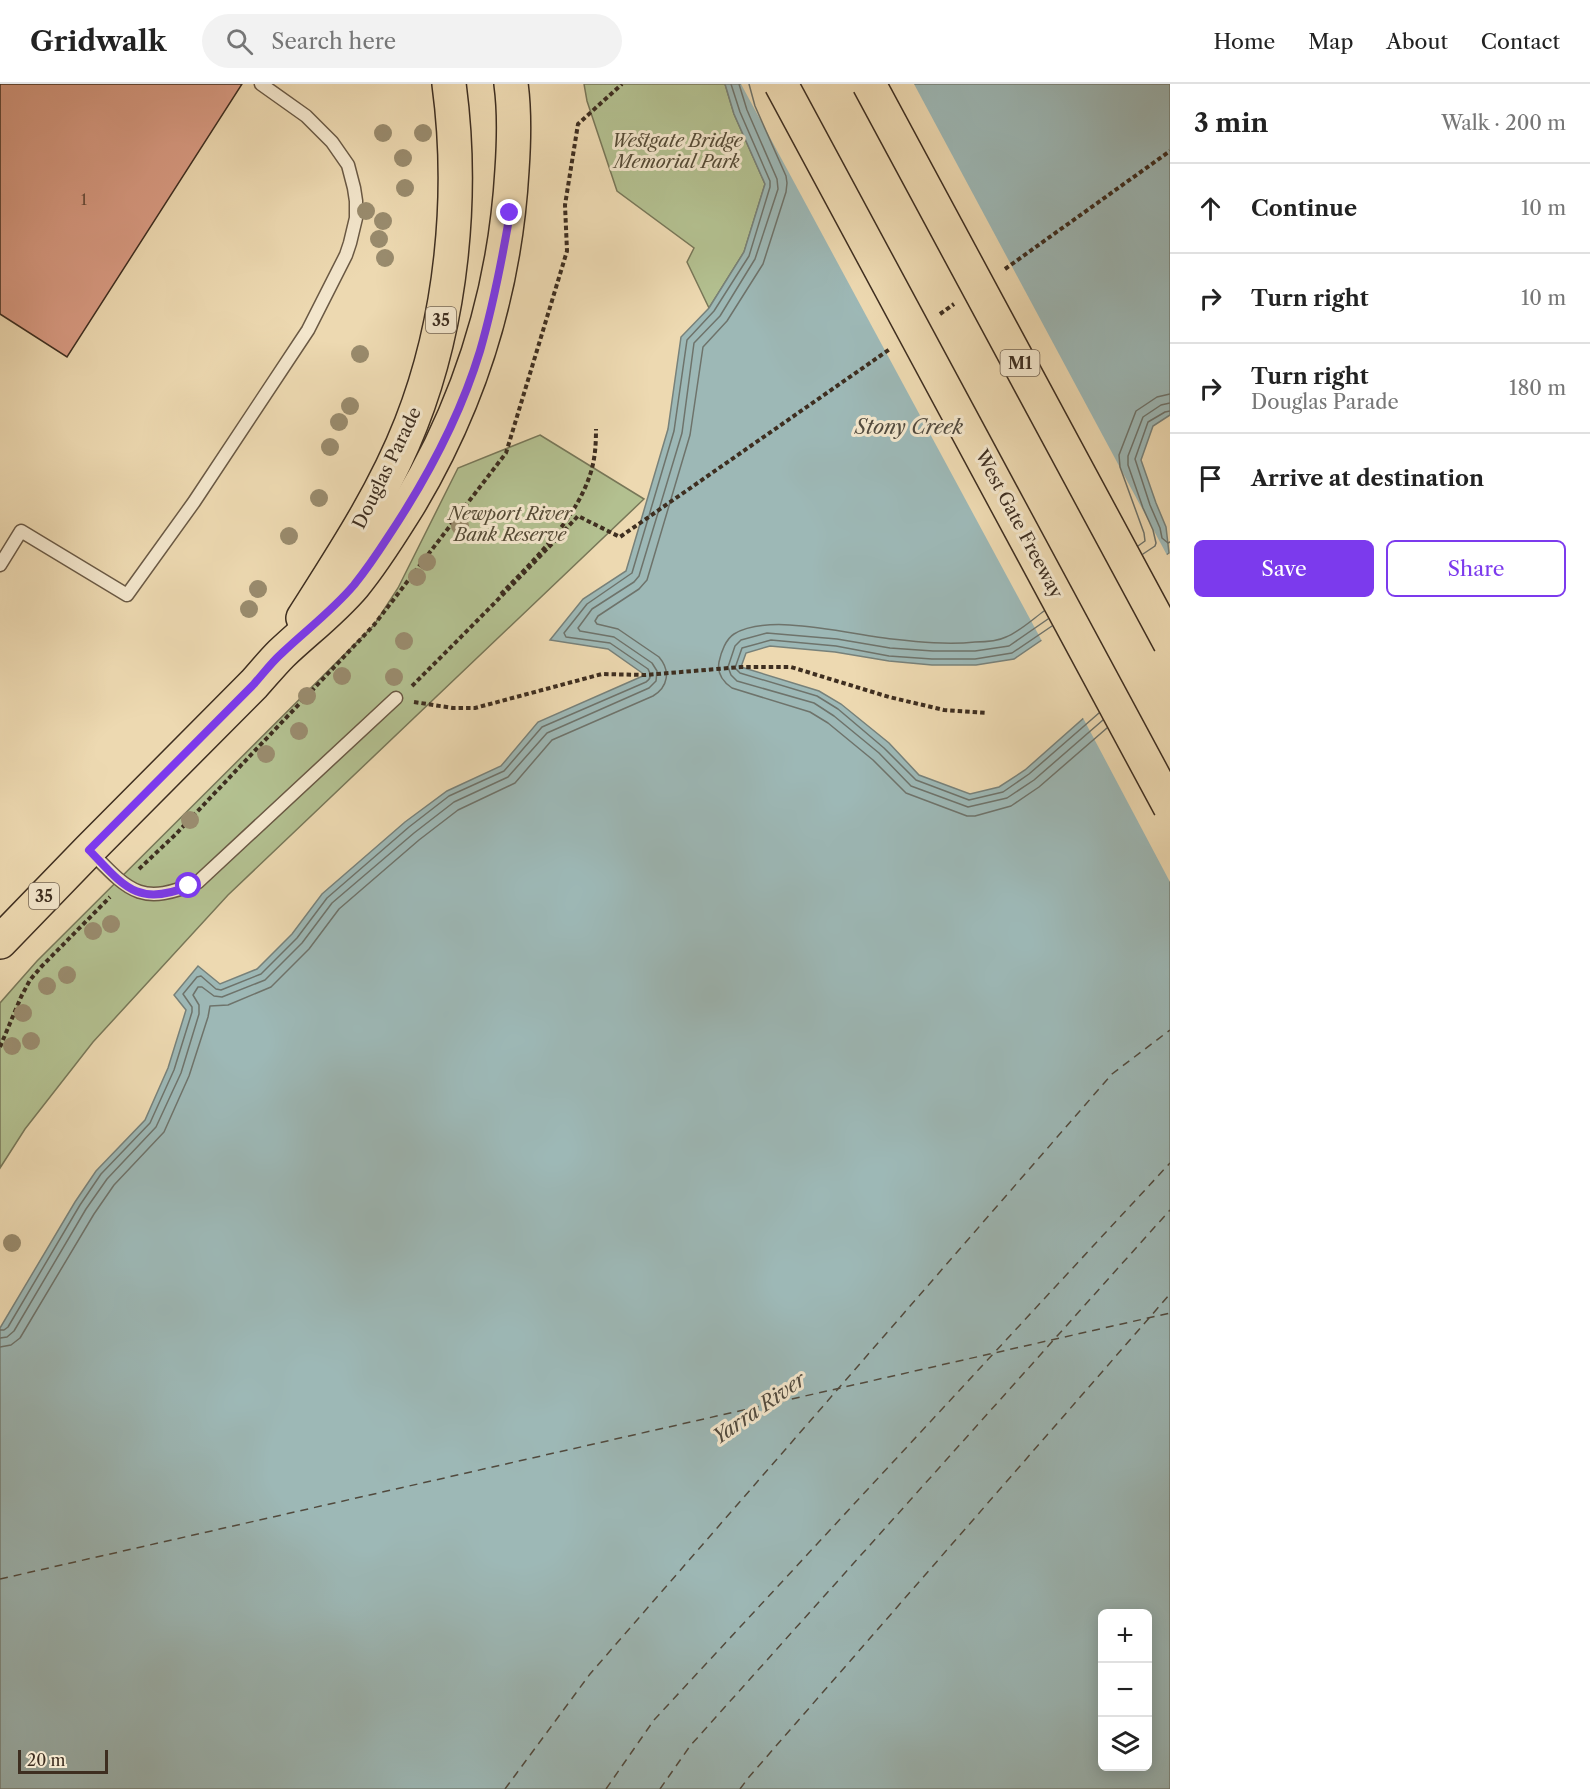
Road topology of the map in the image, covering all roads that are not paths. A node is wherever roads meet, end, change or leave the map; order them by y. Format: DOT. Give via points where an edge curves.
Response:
graph roads {
  1 [pos="261,84"];
  2 [pos="425,84"];
  3 [pos="449,84"];
  4 [pos="511,84"];
  5 [pos="781,84"];
  6 [pos="869,84"];
  7 [pos="454,202"];
  8 [pos="0,565"];
  9 [pos="1170,643"];
  10 [pos="280,655"];
  11 [pos="396,698"];
  12 [pos="1170,807"];
  13 [pos="89,850"];
  14 [pos="0,942"];
  1 -- 8 [label="lane" via="306,116 332,142 348,165 354,188 356,218 350,243 313,320 194,502 127,595 21,531"];
  2 -- 7 [label="main road" via="445,143"];
  3 -- 7 [label="main road, Douglas Parade / 35" via="454,127"];
  4 -- 10 [label="main road, Douglas Parade / 35" via="514,105 510,213 492,304 464,395 427,474 370,564 336,604"];
  5 -- 12 [label="main road, West Gate Freeway, bridge"];
  6 -- 9 [label="main road, M1, bridge"];
  7 -- 10 [label="main road, Douglas Parade / 35" via="453,240 439,327 411,424 377,498"];
  10 -- 13 [label="main road, Douglas Parade / 35"];
  11 -- 13 [label="lane" via="198,882 146,895 123,884"];
  13 -- 14 [label="main road, Douglas Parade / 35"];
}
